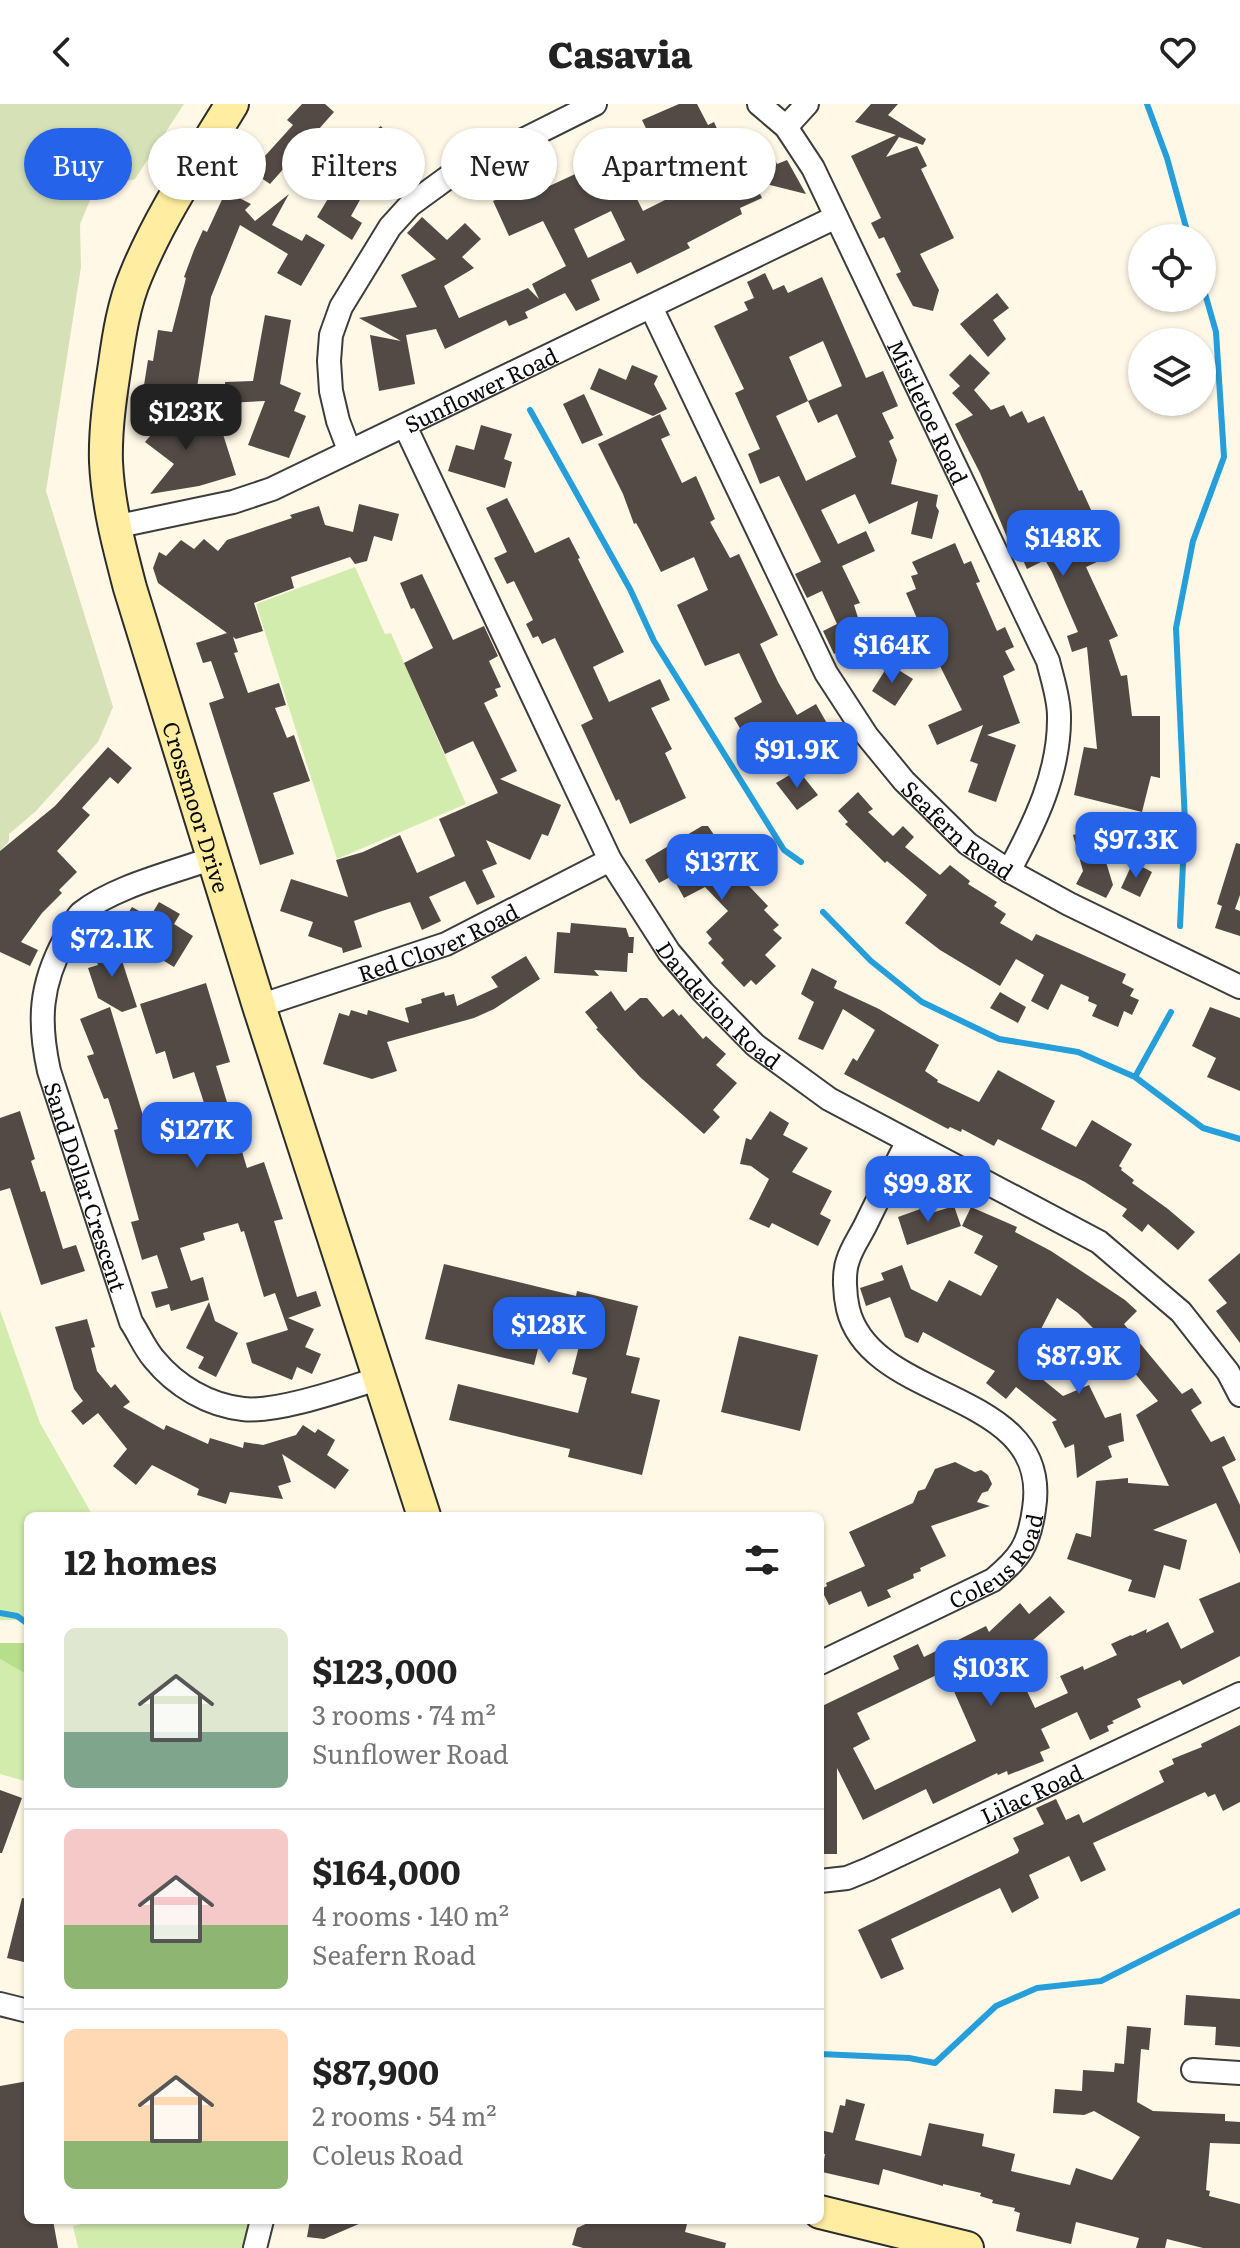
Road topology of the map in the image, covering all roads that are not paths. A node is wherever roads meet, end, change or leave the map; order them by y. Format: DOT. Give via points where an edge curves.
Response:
graph roads {
  1 [pos="232,104"];
  2 [pos="595,104"];
  3 [pos="759,104"];
  4 [pos="807,104"];
  5 [pos="786,127"];
  6 [pos="836,217"];
  7 [pos="651,307"];
  8 [pos="405,426"];
  9 [pos="349,450"];
  10 [pos="114,527"];
  11 [pos="213,858"];
  12 [pos="610,860"];
  13 [pos="1009,871"];
  14 [pos="1240,987"];
  15 [pos="259,1006"];
  16 [pos="908,1141"];
  17 [pos="380,1378"];
  18 [pos="1240,1395"];
  19 [pos="423,1512"];
  20 [pos="824,1661"];
  21 [pos="1240,1694"];
  22 [pos="824,1881"];
  23 [pos="0,2004"];
  24 [pos="24,2010"];
  25 [pos="1193,2070"];
  26 [pos="1240,2073"];
  27 [pos="824,2214"];
  28 [pos="261,2224"];
  29 [pos="874,2237"];
  30 [pos="255,2248"];
  31 [pos="967,2248"];
  1 -- 10 [label="street, Crossmoor Drive" via="170,205 127,304 108,423 106,459"];
  2 -- 9 [label="street" via="447,178 390,227 341,307 331,335 331,391"];
  3 -- 5 [label="street, Mistletoe Road"];
  4 -- 5 [label="street"];
  5 -- 6 [label="street, Mistletoe Road"];
  6 -- 7 [label="street, Sunflower Road"];
  6 -- 13 [label="street, Mistletoe Road" via="1048,661 1060,715 1053,773"];
  7 -- 8 [label="street, Sunflower Road"];
  7 -- 13 [label="street, Seafern Road" via="826,673 904,781 968,844"];
  8 -- 9 [label="street, Sunflower Road"];
  8 -- 12 [label="street, Dandelion Road"];
  9 -- 10 [label="street, Sunflower Road" via="272,489 233,502"];
  10 -- 11 [label="street, Crossmoor Drive"];
  11 -- 15 [label="street, Crossmoor Drive"];
  11 -- 17 [label="street, Sand Dollar Crescent" via="123,891 77,916 44,991 42,1040 49,1071 131,1322 153,1359 184,1388 243,1409 272,1408"];
  12 -- 15 [label="street, Red Clover Road" via="446,944"];
  12 -- 16 [label="street, Dandelion Road" via="669,952 755,1045 829,1099"];
  13 -- 14 [label="street, Seafern Road"];
  15 -- 17 [label="street, Crossmoor Drive"];
  16 -- 18 [label="street, Dandelion Road" via="1099,1242 1181,1312"];
  16 -- 20 [label="street, Coleus Road" via="847,1263 848,1310 872,1351 1002,1425 1031,1467 1033,1520 1016,1561 993,1580"];
  17 -- 19 [label="street, Crossmoor Drive"];
  21 -- 22 [label="street, Lilac Road" via="869,1869"];
  23 -- 24 [label="street"];
  25 -- 26 [label="street"];
  27 -- 29 [label="street"];
  28 -- 30 [label="street"];
  29 -- 31 [label="street"];
}
